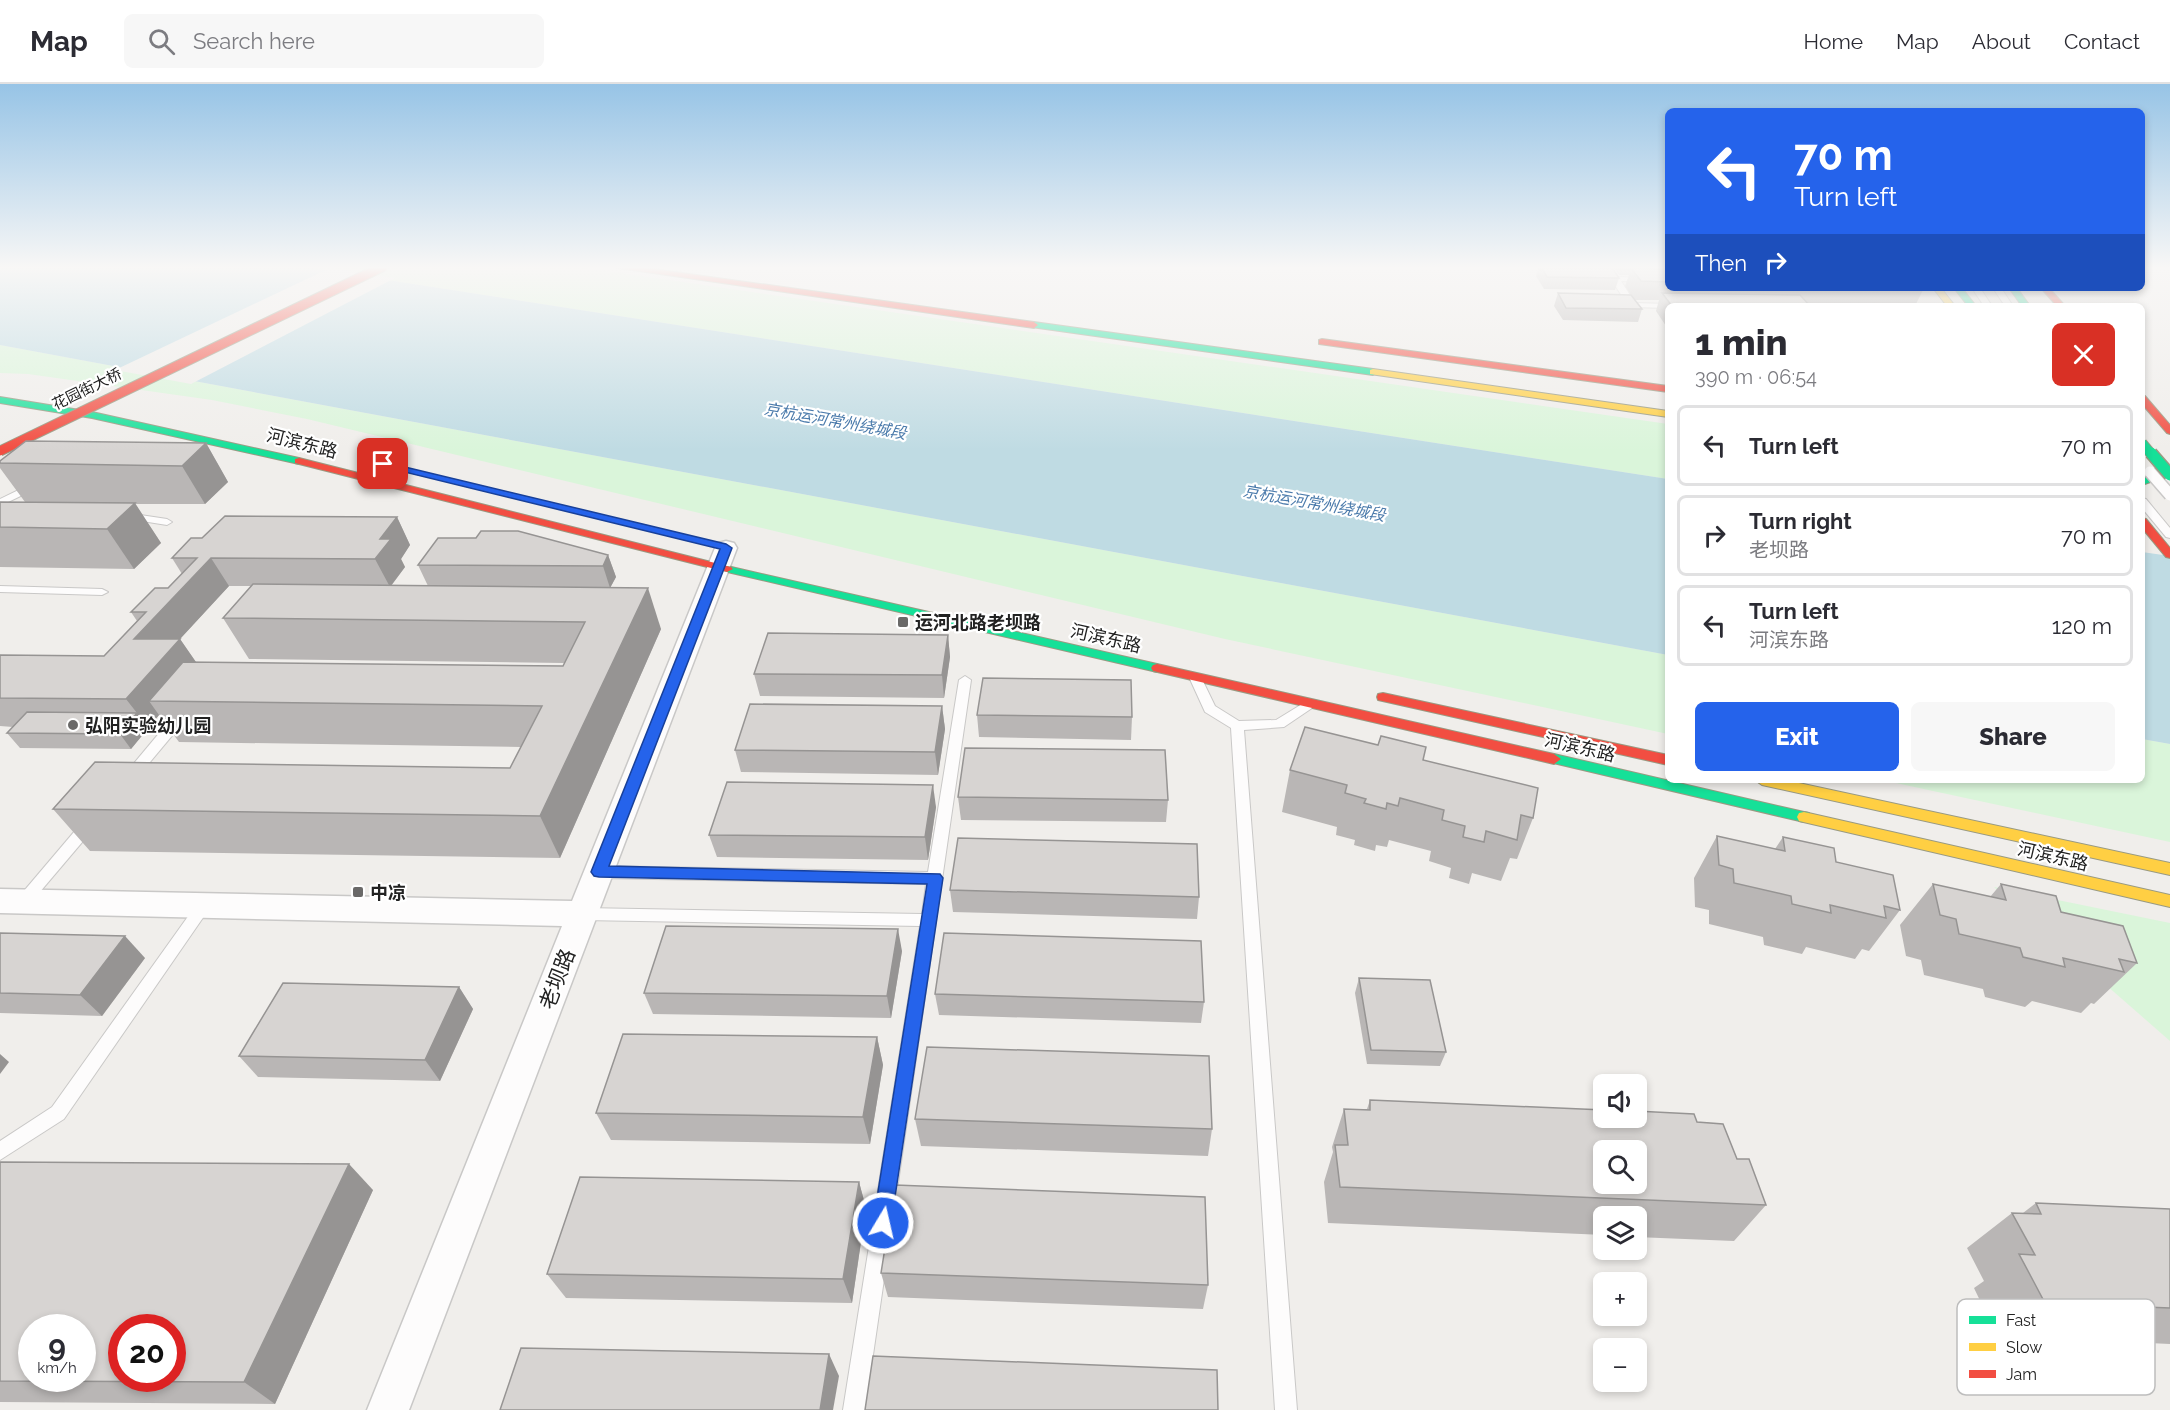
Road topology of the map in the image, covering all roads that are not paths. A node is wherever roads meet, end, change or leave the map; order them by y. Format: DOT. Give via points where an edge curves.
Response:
graph roads {
  1 [pos="256,328"];
  2 [pos="1057,328"];
  3 [pos="1304,339"];
  4 [pos="1665,389"];
  5 [pos="48,392"];
  6 [pos="66,396"];
  7 [pos="81,397"];
  8 [pos="0,400"];
  9 [pos="2145,402"];
  10 [pos="24,410"];
  11 [pos="1665,414"];
  12 [pos="0,415"];
  13 [pos="92,415"];
  14 [pos="2170,431"];
  15 [pos="2145,446"];
  16 [pos="0,451"];
  17 [pos="2145,455"];
  18 [pos="2170,459"];
  19 [pos="0,464"];
  20 [pos="2145,466"];
  21 [pos="2170,473"];
  22 [pos="2145,481"];
  23 [pos="42,482"];
  24 [pos="2145,482"];
  25 [pos="2170,486"];
  26 [pos="2170,495"];
  27 [pos="0,503"];
  28 [pos="2145,505"];
  29 [pos="119,516"];
  30 [pos="167,522"];
  31 [pos="2145,525"];
  32 [pos="2170,535"];
  33 [pos="724,553"];
  34 [pos="2170,555"];
  35 [pos="0,589"];
  36 [pos="102,592"];
  37 [pos="1195,678"];
  38 [pos="965,680"];
  39 [pos="1366,693"];
  40 [pos="1312,704"];
  41 [pos="190,705"];
  42 [pos="1237,726"];
  43 [pos="1665,758"];
  44 [pos="132,774"];
  45 [pos="156,774"];
  46 [pos="1776,783"];
  47 [pos="118,791"];
  48 [pos="96,816"];
  49 [pos="2170,869"];
  50 [pos="599,872"];
  51 [pos="935,878"];
  52 [pos="2170,901"];
  53 [pos="12,902"];
  54 [pos="204,905"];
  55 [pos="583,914"];
  56 [pos="929,920"];
  57 [pos="0,1151"];
  58 [pos="388,1410"];
  59 [pos="855,1410"];
  60 [pos="1286,1410"];
  1 -- 16 [label="main road, 花园街大桥, bridge"];
  2 -- 11 [label="main road"];
  3 -- 4 [label="main road"];
  5 -- 10 [label="main road"];
  6 -- 10 [label="main road, 花园街大桥"];
  7 -- 13 [label="main road" via="120,404"];
  8 -- 10 [label="main road, 河滨东路"];
  9 -- 14 [label="main road"];
  10 -- 12 [label="main road"];
  10 -- 13 [label="main road, 河滨东路"];
  13 -- 19 [label="main road"];
  13 -- 33 [label="main road, 河滨东路"];
  15 -- 21 [label="main road, bridge"];
  17 -- 18 [label="main road"];
  20 -- 26 [label="lane, bridge"];
  21 -- 22 [label="main road"];
  23 -- 27 [label="lane"];
  24 -- 25 [label="main road"];
  28 -- 32 [label="lane"];
  29 -- 30 [label="lane"];
  31 -- 34 [label="main road"];
  33 -- 37 [label="main road, 河滨东路"];
  33 -- 50 [label="street, 老坝路"];
  35 -- 36 [label="lane"];
  37 -- 40 [label="main road, 河滨东路"];
  37 -- 42 [label="lane" via="1210,709"];
  38 -- 51 [label="lane"];
  39 -- 43 [label="main road, 河滨东路"];
  40 -- 42 [label="lane" via="1278,724"];
  40 -- 52 [label="main road, 河滨东路"];
  41 -- 44 [label="lane"];
  42 -- 60 [label="lane"];
  44 -- 45 [label="lane"];
  44 -- 47 [label="lane"];
  46 -- 49 [label="main road, 河滨东路"];
  48 -- 53 [label="lane"];
  50 -- 51 [label="lane"];
  50 -- 55 [label="street, 老坝路"];
  51 -- 56 [label="lane"];
  53 -- 54 [label="street"];
  54 -- 55 [label="street"];
  54 -- 57 [label="lane" via="58,1113"];
  55 -- 56 [label="lane"];
  55 -- 58 [label="street, 老坝路"];
  56 -- 59 [label="lane"];
}
